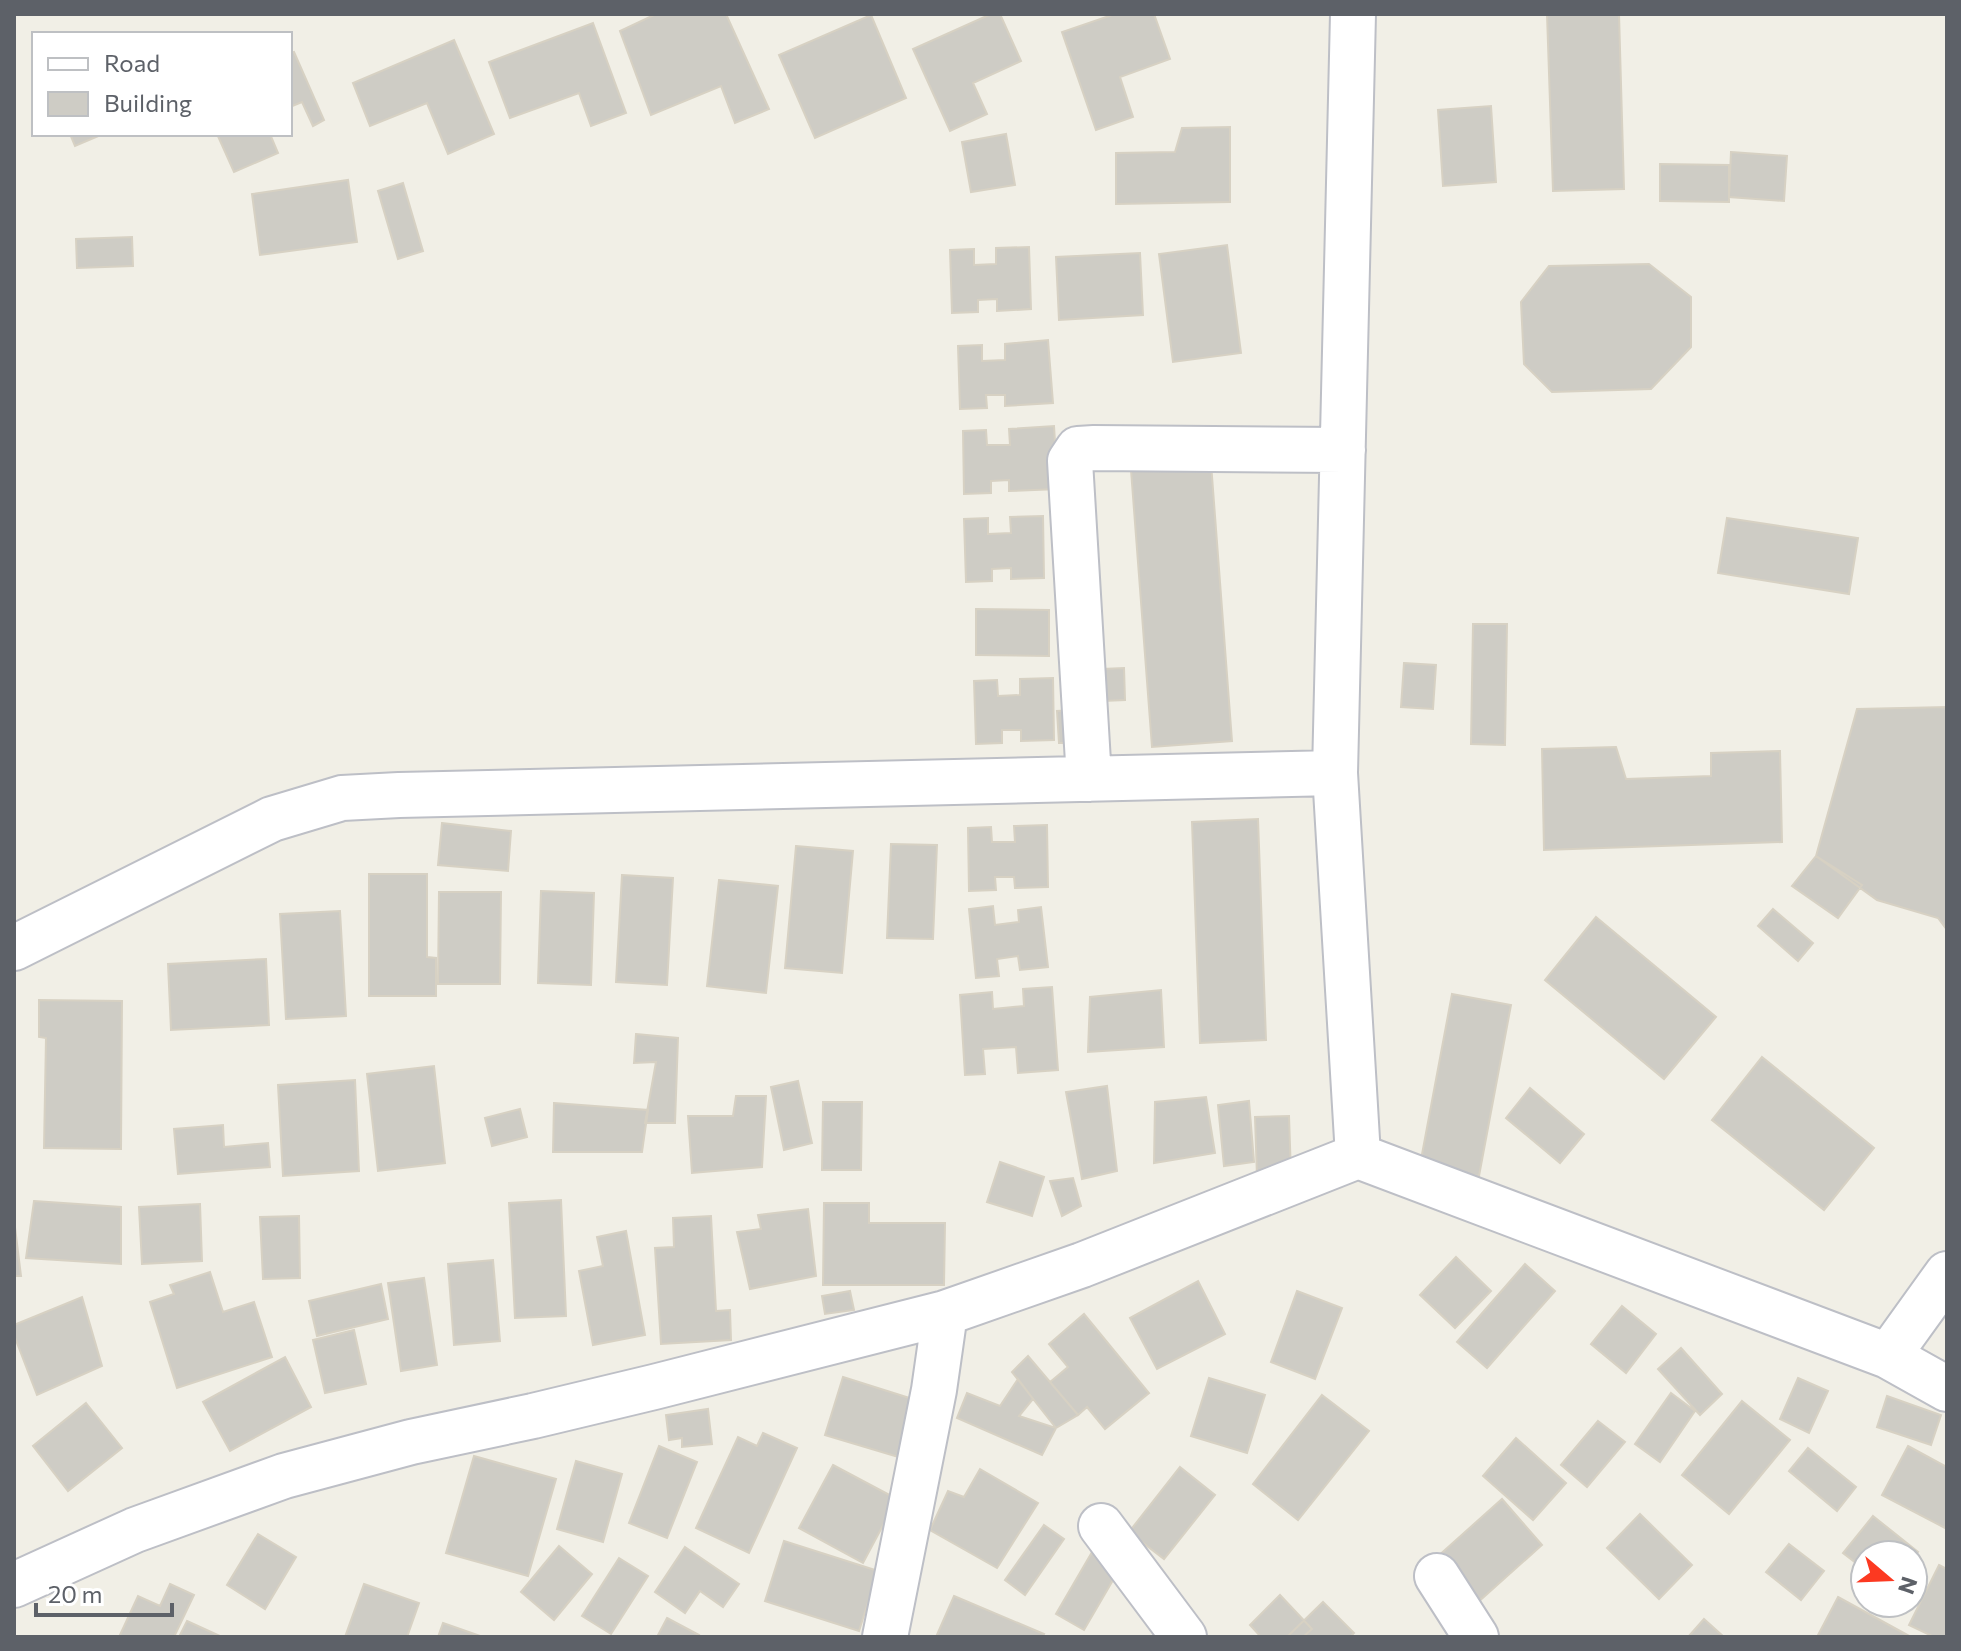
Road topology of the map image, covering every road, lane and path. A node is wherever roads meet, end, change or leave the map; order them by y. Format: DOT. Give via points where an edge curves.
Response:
graph roads {
  1 [pos="1353,14"];
  2 [pos="1343,450"];
  3 [pos="1335,773"];
  4 [pos="1089,779"];
  5 [pos="14,948"];
  6 [pos="1358,1156"];
  7 [pos="1947,1274"];
  8 [pos="945,1313"];
  9 [pos="1888,1356"];
  10 [pos="1947,1389"];
  11 [pos="1101,1526"];
  12 [pos="1437,1576"];
  13 [pos="14,1585"];
  14 [pos="885,1637"];
  15 [pos="1184,1637"];
  16 [pos="1476,1637"];
  1 -- 2 [label="street"];
  2 -- 3 [label="street"];
  2 -- 4 [label="street" via="1078,449 1070,461"];
  3 -- 4 [label="street"];
  3 -- 6 [label="street"];
  4 -- 5 [label="street" via="342,798 272,819"];
  6 -- 8 [label="street"];
  6 -- 9 [label="street"];
  7 -- 9 [label="street"];
  8 -- 13 [label="street" via="284,1476 135,1530"];
  8 -- 14 [label="street"];
  9 -- 10 [label="street"];
  11 -- 15 [label="street"];
  12 -- 16 [label="street"];
}
